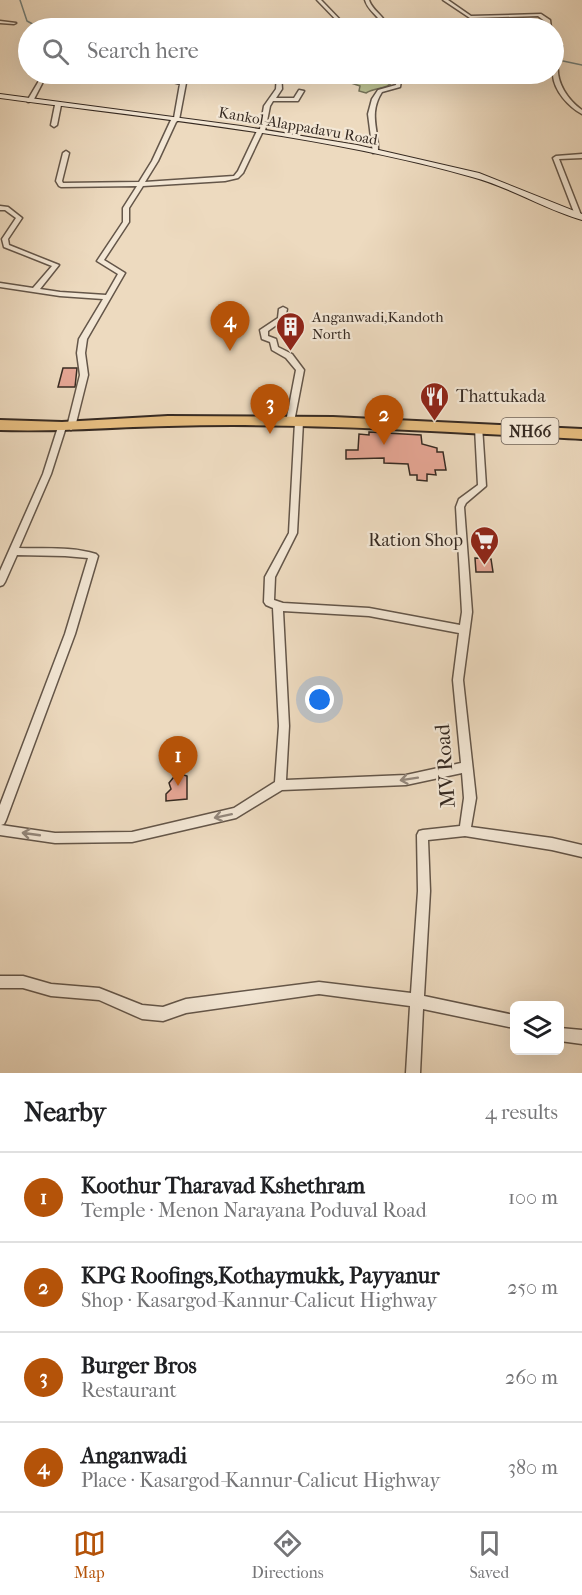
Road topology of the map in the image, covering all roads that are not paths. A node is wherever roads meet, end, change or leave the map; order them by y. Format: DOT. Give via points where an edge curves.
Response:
graph roads {
  1 [pos="319,0"];
  2 [pos="367,0"];
  3 [pos="445,0"];
  4 [pos="336,18"];
  5 [pos="381,18"];
  6 [pos="544,18"];
  7 [pos="0,22"];
  8 [pos="14,23"];
  9 [pos="39,84"];
  10 [pos="183,84"];
  11 [pos="279,84"];
  12 [pos="398,84"];
  13 [pos="560,84"];
  14 [pos="301,91"];
  15 [pos="0,96"];
  16 [pos="271,99"];
  17 [pos="30,100"];
  18 [pos="58,105"];
  19 [pos="582,112"];
  20 [pos="175,120"];
  21 [pos="54,125"];
  22 [pos="261,131"];
  23 [pos="375,152"];
  24 [pos="66,153"];
  25 [pos="582,156"];
  26 [pos="141,184"];
  27 [pos="0,208"];
  28 [pos="580,216"];
  29 [pos="0,285"];
  30 [pos="35,290"];
  31 [pos="108,297"];
  32 [pos="283,309"];
  33 [pos="295,422"];
  34 [pos="1,427"];
  35 [pos="66,427"];
  36 [pos="478,428"];
  37 [pos="582,434"];
  38 [pos="13,551"];
  39 [pos="0,582"];
  40 [pos="278,606"];
  41 [pos="464,630"];
  42 [pos="466,767"];
  43 [pos="280,785"];
  44 [pos="0,820"];
  45 [pos="0,830"];
  46 [pos="465,831"];
  47 [pos="582,851"];
  48 [pos="0,982"];
  49 [pos="419,1001"];
  50 [pos="510,1021"];
  51 [pos="564,1035"];
  52 [pos="582,1037"];
  53 [pos="413,1073"];
  1 -- 4 [label="street"];
  2 -- 5 [label="street"];
  3 -- 6 [label="street" via="470,17"];
  7 -- 8 [label="street"];
  9 -- 17 [label="street"];
  10 -- 20 [label="street"];
  11 -- 16 [label="street"];
  12 -- 23 [label="street" via="380,91 371,109"];
  13 -- 19 [label="street" via="569,103"];
  14 -- 16 [label="street" via="296,100"];
  15 -- 17 [label="main road, Kankol-Alappadavu Road"];
  16 -- 22 [label="street"];
  17 -- 18 [label="main road, Kankol-Alappadavu Road"];
  18 -- 20 [label="main road, Kankol-Alappadavu Road"];
  18 -- 21 [label="street"];
  20 -- 22 [label="main road, Kankol-Alappadavu Road"];
  20 -- 26 [label="street"];
  22 -- 23 [label="main road, Kankol-Alappadavu Road"];
  22 -- 26 [label="street" via="236,177"];
  23 -- 28 [label="main road, Kankol-Alappadavu Road" via="476,175"];
  24 -- 26 [label="street" via="61,185"];
  25 -- 28 [label="street" via="556,158"];
  26 -- 31 [label="street" via="126,208 126,222 100,261 122,273"];
  27 -- 30 [label="street" via="19,218 5,239 6,246 56,265"];
  29 -- 30 [label="street"];
  30 -- 31 [label="street"];
  31 -- 35 [label="street" via="83,339 84,375"];
  32 -- 33 [label="street" via="281,319 264,330 265,337 300,370"];
  33 -- 35 [label="highway, NH66" via="168,421"];
  33 -- 36 [label="highway, NH66"];
  33 -- 40 [label="street" via="292,533 270,577 269,602"];
  34 -- 35 [label="highway, NH66"];
  35 -- 38 [label="street"];
  36 -- 37 [label="highway, NH66"];
  36 -- 41 [label="street, MV Road" via="482,486 460,507 467,612"];
  38 -- 39 [label="street"];
  38 -- 44 [label="street" via="82,552 93,556 70,634"];
  40 -- 41 [label="street" via="369,612"];
  40 -- 43 [label="street" via="284,726"];
  41 -- 42 [label="street, MV Road" via="458,680"];
  42 -- 43 [label="street, one-way" via="406,780"];
  42 -- 46 [label="street, MV Road" via="470,798"];
  43 -- 45 [label="street, one-way" via="236,813 132,837 55,838"];
  46 -- 47 [label="street"];
  46 -- 49 [label="street, MV Road" via="423,835"];
  48 -- 49 [label="street" via="99,994 142,1012 163,1014 186,1006 319,988"];
  49 -- 50 [label="street"];
  49 -- 53 [label="street, MV Road"];
  51 -- 52 [label="street"];
}
